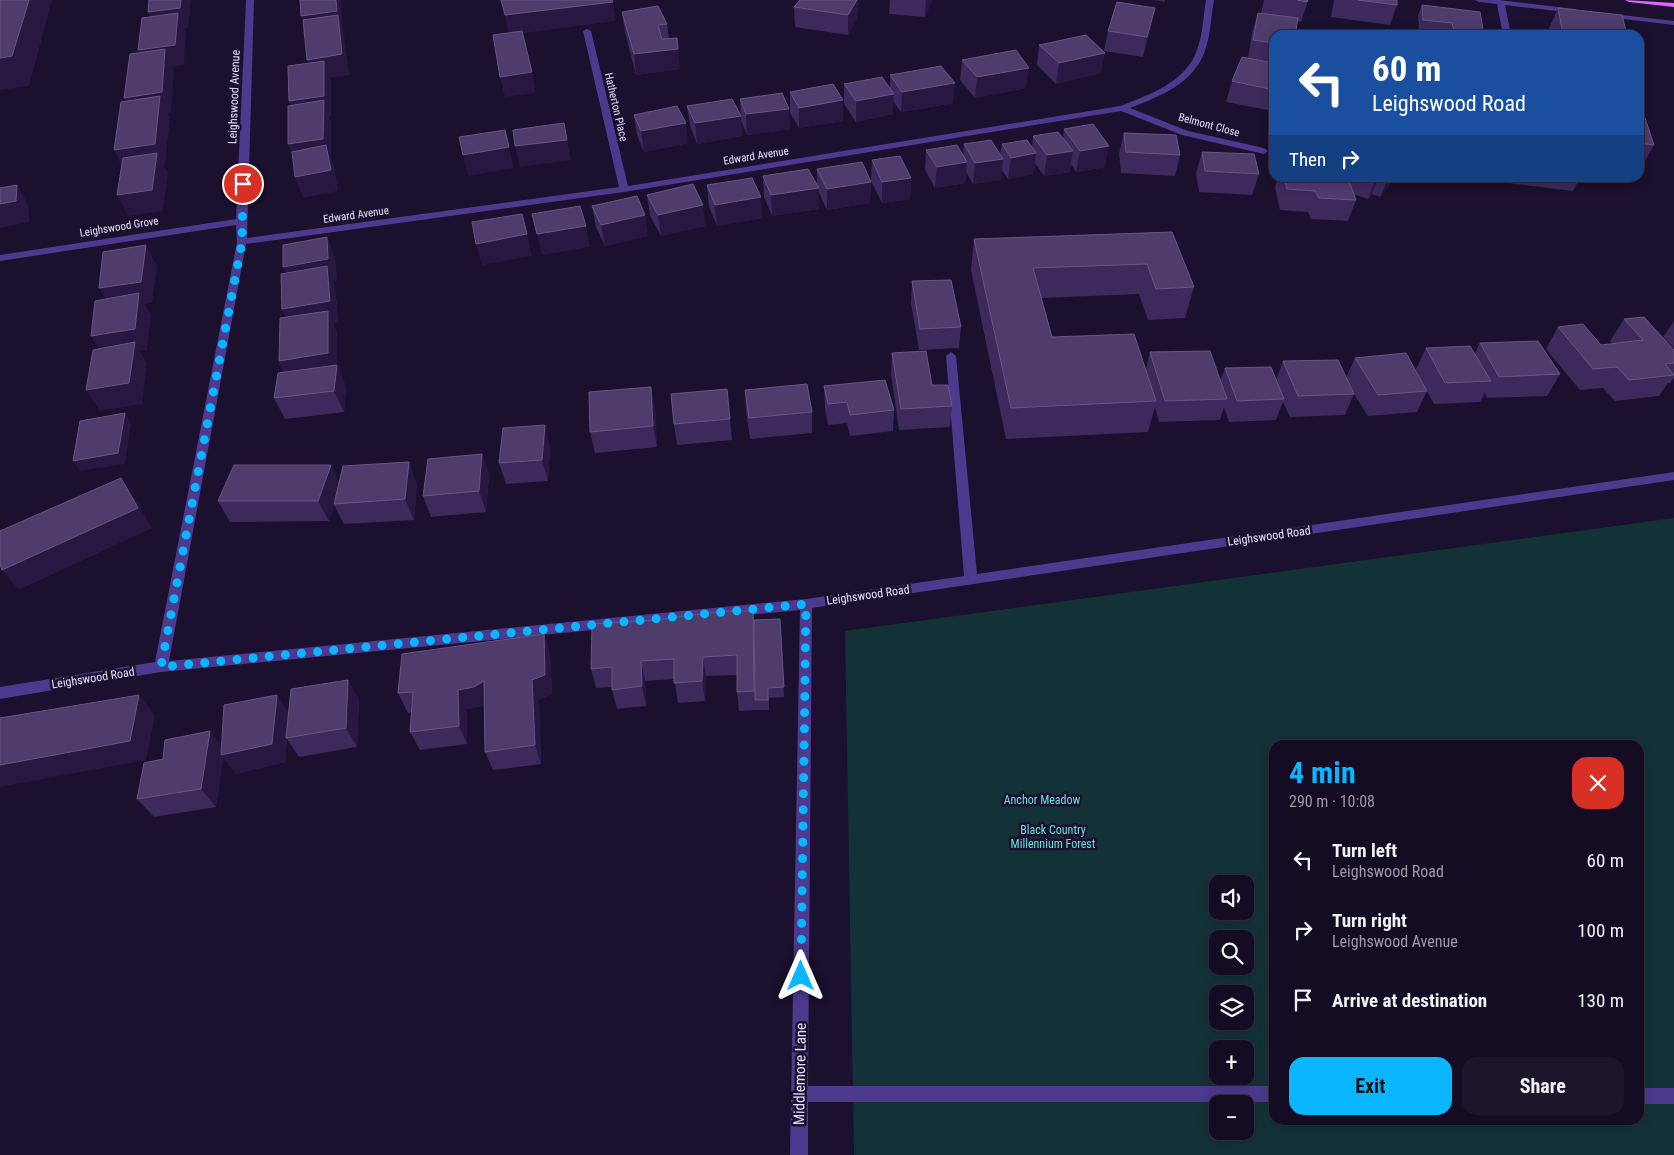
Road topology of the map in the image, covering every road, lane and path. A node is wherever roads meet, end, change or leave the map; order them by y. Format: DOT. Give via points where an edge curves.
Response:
graph roads {
  1 [pos="250,0"];
  2 [pos="1210,0"];
  3 [pos="1479,0"];
  4 [pos="1629,0"];
  5 [pos="1660,2"];
  6 [pos="1501,3"];
  7 [pos="1674,5"];
  8 [pos="1588,13"];
  9 [pos="1597,14"];
  10 [pos="1674,23"];
  11 [pos="1506,30"];
  12 [pos="587,31"];
  13 [pos="1122,108"];
  14 [pos="1264,150"];
  15 [pos="624,189"];
  16 [pos="241,221"];
  17 [pos="242,242"];
  18 [pos="0,258"];
  19 [pos="951,356"];
  20 [pos="1674,476"];
  21 [pos="970,580"];
  22 [pos="806,604"];
  23 [pos="161,667"];
  24 [pos="0,693"];
  25 [pos="800,1094"];
  26 [pos="1269,1094"];
  27 [pos="1644,1096"];
  28 [pos="1674,1096"];
  29 [pos="799,1155"];
  1 -- 16 [label="street, Leighswood Avenue"];
  2 -- 13 [label="street, Edward Avenue" via="1200,54 1187,74 1160,94"];
  3 -- 6 [label="street"];
  4 -- 5 [label="main road"];
  5 -- 7 [label="main road"];
  6 -- 8 [label="street"];
  6 -- 11 [label="street"];
  9 -- 10 [label="street"];
  12 -- 15 [label="street, Hatherton Place"];
  13 -- 14 [label="street, Belmont Close" via="1185,133"];
  13 -- 15 [label="street, Edward Avenue"];
  15 -- 17 [label="street, Edward Avenue"];
  16 -- 17 [label="street, Leighswood Avenue"];
  16 -- 18 [label="street, Leighswood Grove"];
  17 -- 23 [label="street, Leighswood Avenue"];
  19 -- 21 [label="street"];
  20 -- 21 [label="street, Leighswood Road"];
  21 -- 22 [label="street, Leighswood Road"];
  22 -- 23 [label="street, Leighswood Road"];
  22 -- 25 [label="street, Middlemore Lane"];
  23 -- 24 [label="street, Leighswood Road"];
  25 -- 26 [label="street"];
  25 -- 29 [label="street, Middlemore Lane"];
  27 -- 28 [label="street"];
}
